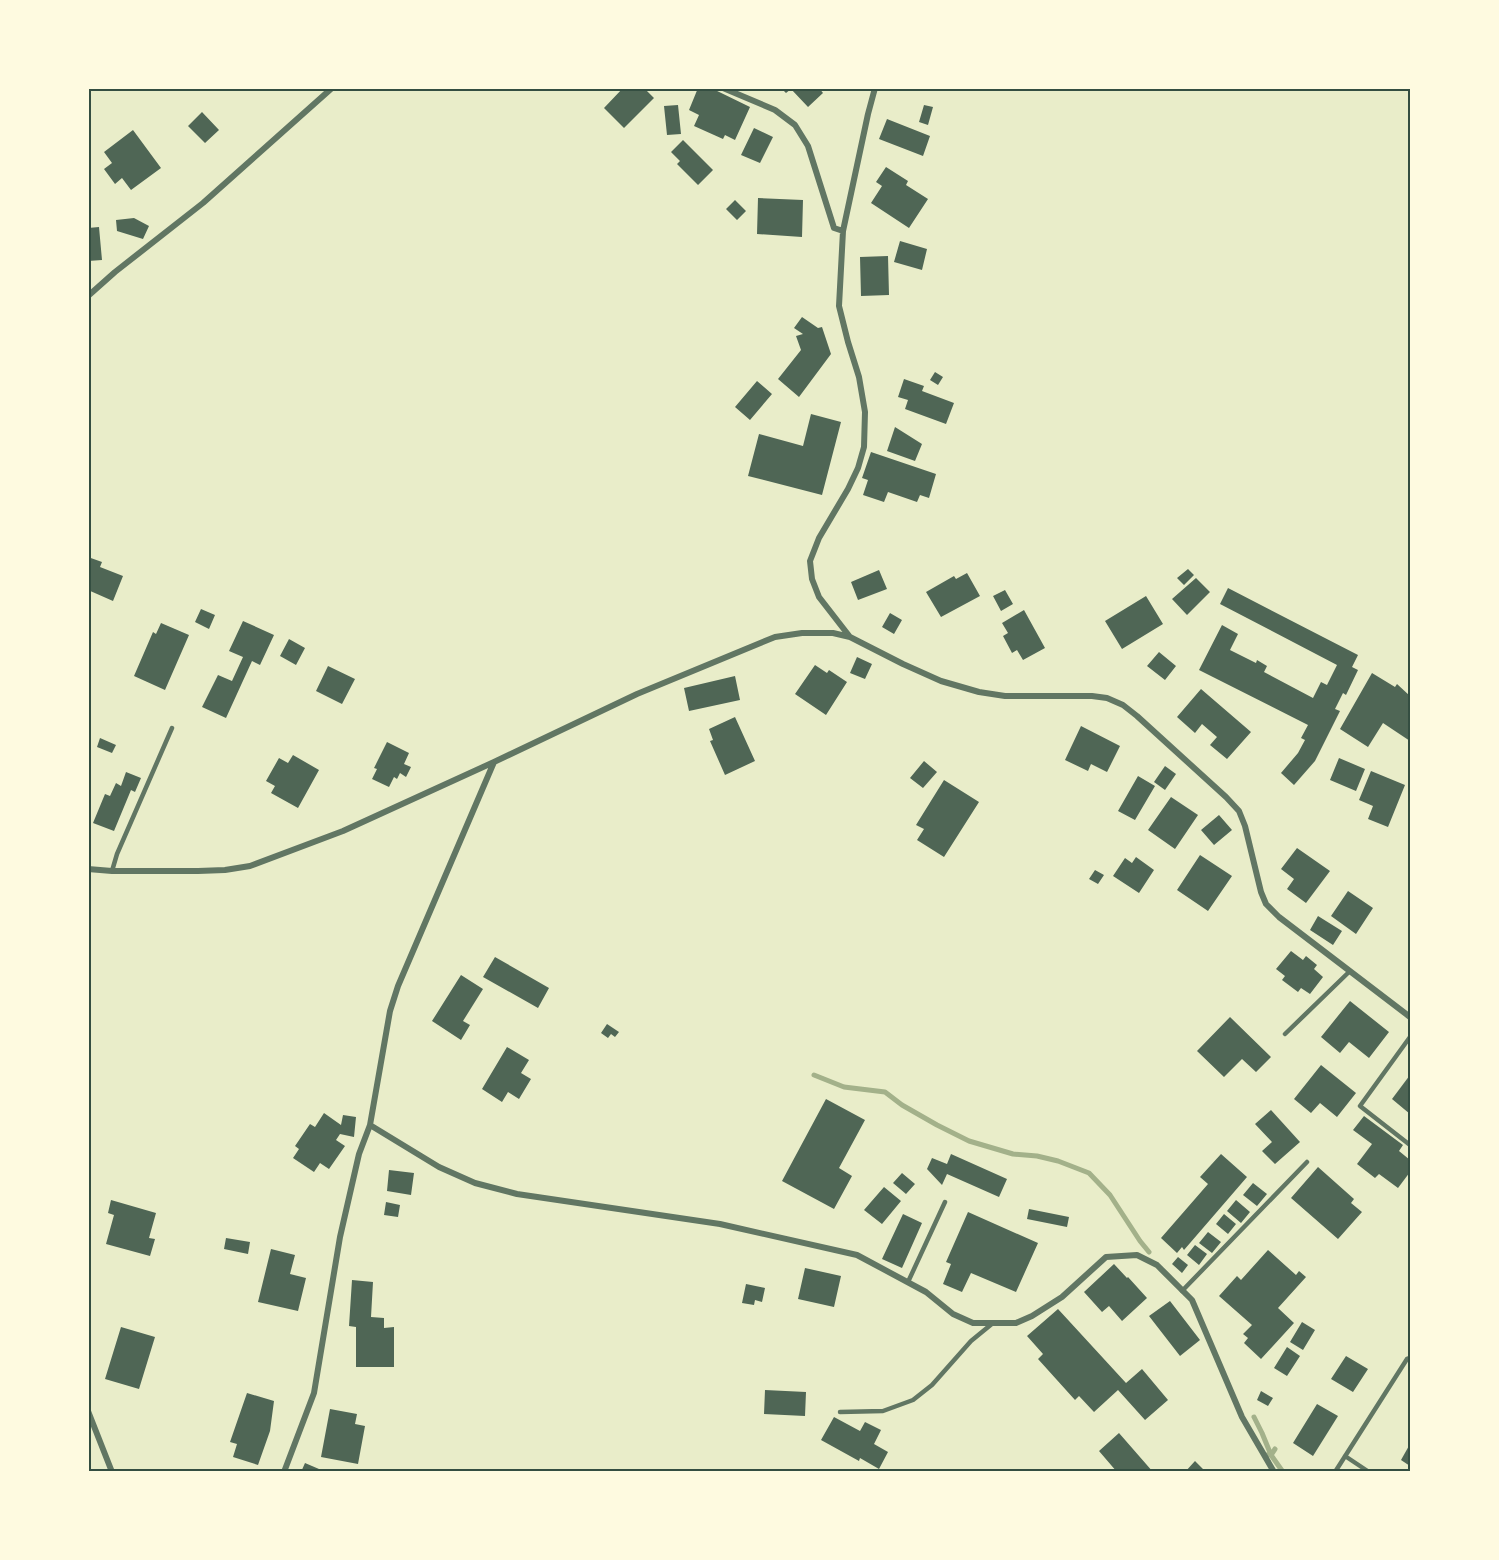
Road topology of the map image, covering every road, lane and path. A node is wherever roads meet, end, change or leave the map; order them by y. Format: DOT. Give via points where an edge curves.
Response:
graph roads {
  1 [pos="332,88"];
  2 [pos="723,88"];
  3 [pos="874,88"];
  4 [pos="843,231"];
  5 [pos="88,296"];
  6 [pos="850,637"];
  7 [pos="172,728"];
  8 [pos="494,762"];
  9 [pos="88,870"];
  10 [pos="112,871"];
  11 [pos="1350,971"];
  12 [pos="1410,1017"];
  13 [pos="1285,1034"];
  14 [pos="1410,1037"];
  15 [pos="370,1125"];
  16 [pos="1410,1145"];
  17 [pos="1307,1162"];
  18 [pos="945,1202"];
  19 [pos="908,1282"];
  20 [pos="1182,1291"];
  21 [pos="993,1323"];
  22 [pos="1410,1358"];
  23 [pos="88,1411"];
  24 [pos="840,1412"];
  25 [pos="1345,1456"];
  26 [pos="112,1472"];
  27 [pos="284,1472"];
  28 [pos="1274,1472"];
  29 [pos="1335,1472"];
  30 [pos="1369,1472"];
  1 -- 5 [label="street" via="203,203"];
  2 -- 4 [label="street" via="775,110 795,125 808,146 834,228"];
  3 -- 4 [label="street"];
  4 -- 6 [label="street" via="839,306 859,377 865,412 864,447 858,468 810,561 819,597"];
  6 -- 8 [label="street" via="802,633 775,638 637,694"];
  6 -- 11 [label="street" via="940,681 979,692 1005,696 1092,696 1123,705 1239,811 1266,904"];
  7 -- 10 [label="lane"];
  8 -- 10 [label="street" via="343,831 250,866 198,871"];
  8 -- 15 [label="street" via="398,986"];
  9 -- 10 [label="street"];
  11 -- 12 [label="street"];
  11 -- 13 [label="lane"];
  14 -- 16 [label="lane" via="1360,1106"];
  15 -- 19 [label="street" via="439,1167 475,1183 517,1194 720,1224 858,1255"];
  15 -- 27 [label="street" via="358,1154 340,1237 314,1394"];
  17 -- 20 [label="lane"];
  18 -- 19 [label="lane"];
  19 -- 21 [label="street" via="953,1314 973,1323"];
  20 -- 21 [label="street" via="1157,1264 1137,1255 1106,1257 1062,1297 1032,1316 1016,1323"];
  20 -- 28 [label="street" via="1192,1300 1242,1417"];
  21 -- 24 [label="lane" via="913,1400 883,1411"];
  22 -- 25 [label="lane"];
  23 -- 26 [label="street"];
  25 -- 29 [label="lane"];
  25 -- 30 [label="lane"];
}
